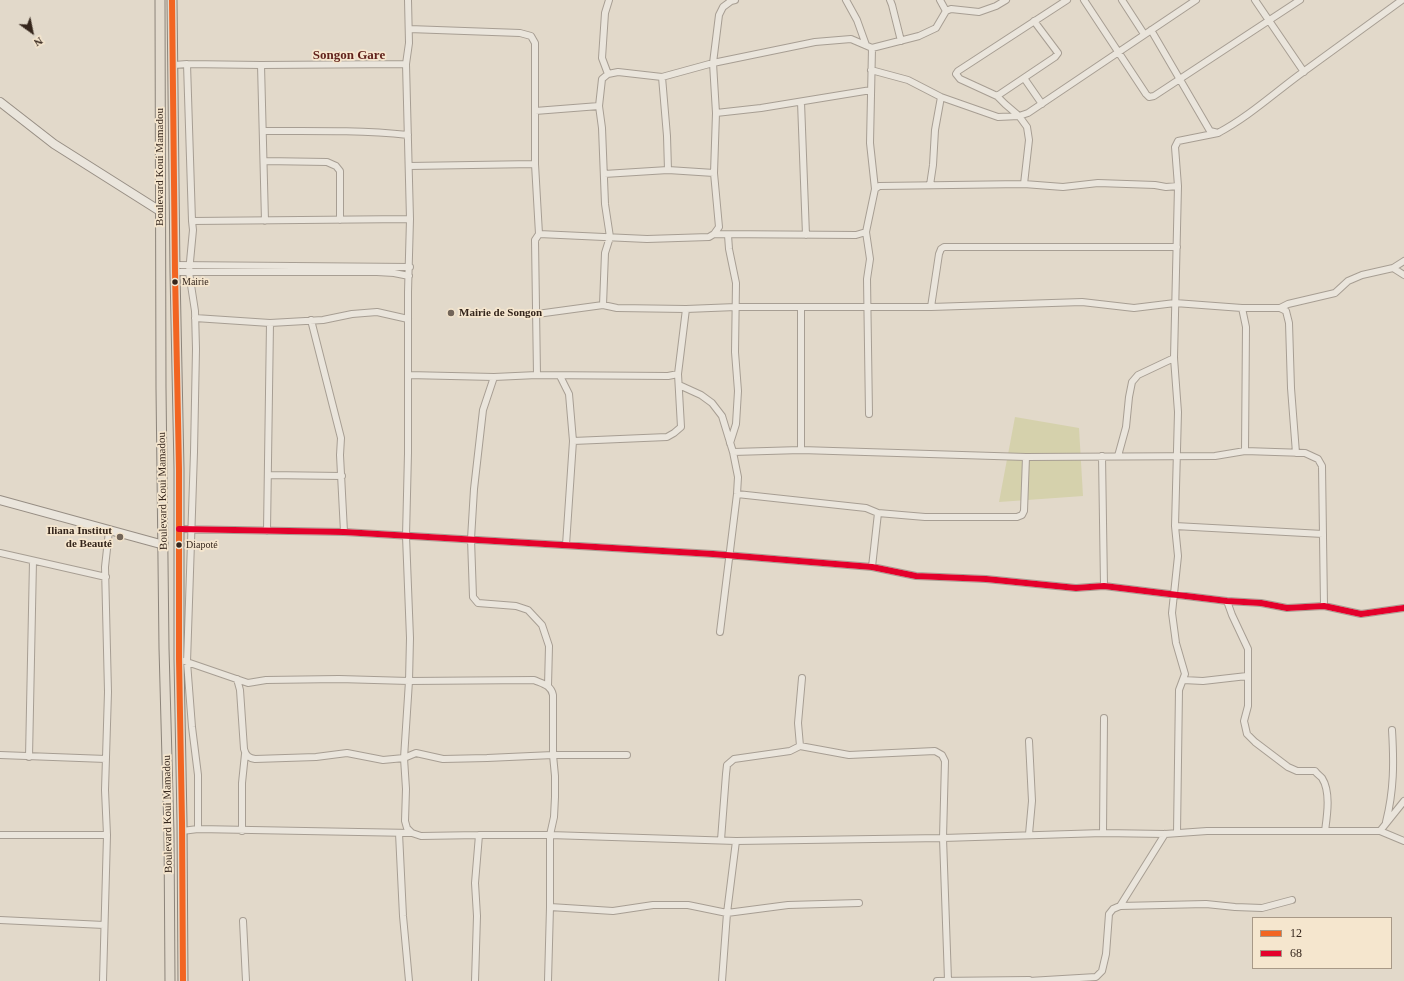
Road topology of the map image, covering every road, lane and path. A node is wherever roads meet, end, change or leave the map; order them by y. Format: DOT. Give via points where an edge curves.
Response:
graph roads {
  1 [pos="160,0"];
  2 [pos="172,0"];
  3 [pos="408,0"];
  4 [pos="609,0"];
  5 [pos="735,0"];
  6 [pos="846,0"];
  7 [pos="890,0"];
  8 [pos="940,0"];
  9 [pos="1006,0"];
  10 [pos="1068,0"];
  11 [pos="1084,0"];
  12 [pos="1122,0"];
  13 [pos="1196,0"];
  14 [pos="1255,0"];
  15 [pos="1300,0"];
  16 [pos="1402,2"];
  17 [pos="946,10"];
  18 [pos="1268,20"];
  19 [pos="1034,21"];
  20 [pos="409,29"];
  21 [pos="1151,30"];
  22 [pos="1144,34"];
  23 [pos="900,41"];
  24 [pos="866,45"];
  25 [pos="872,48"];
  26 [pos="1118,53"];
  27 [pos="713,63"];
  28 [pos="187,64"];
  29 [pos="406,64"];
  30 [pos="174,65"];
  31 [pos="261,65"];
  32 [pos="872,70"];
  33 [pos="1304,72"];
  34 [pos="608,74"];
  35 [pos="662,77"];
  36 [pos="1024,78"];
  37 [pos="1181,79"];
  38 [pos="871,90"];
  39 [pos="997,96"];
  40 [pos="941,97"];
  41 [pos="0,102"];
  42 [pos="801,102"];
  43 [pos="1042,104"];
  44 [pos="599,106"];
  45 [pos="535,111"];
  46 [pos="716,113"];
  47 [pos="1019,116"];
  48 [pos="263,131"];
  49 [pos="1218,133"];
  50 [pos="408,135"];
  51 [pos="264,161"];
  52 [pos="535,164"];
  53 [pos="409,166"];
  54 [pos="668,170"];
  55 [pos="714,172"];
  56 [pos="604,174"];
  57 [pos="1024,184"];
  58 [pos="930,185"];
  59 [pos="1178,186"];
  60 [pos="875,189"];
  61 [pos="160,211"];
  62 [pos="410,219"];
  63 [pos="265,220"];
  64 [pos="340,220"];
  65 [pos="192,221"];
  66 [pos="866,232"];
  67 [pos="539,234"];
  68 [pos="714,234"];
  69 [pos="728,234"];
  70 [pos="806,235"];
  71 [pos="610,237"];
  72 [pos="1177,247"];
  73 [pos="1404,262"];
  74 [pos="410,267"];
  75 [pos="175,268"];
  76 [pos="190,268"];
  77 [pos="1393,268"];
  78 [pos="409,276"];
  79 [pos="1404,276"];
  80 [pos="1176,304"];
  81 [pos="603,305"];
  82 [pos="736,307"];
  83 [pos="801,307"];
  84 [pos="867,307"];
  85 [pos="931,307"];
  86 [pos="1242,308"];
  87 [pos="1280,308"];
  88 [pos="686,309"];
  89 [pos="537,314"];
  90 [pos="195,318"];
  91 [pos="408,319"];
  92 [pos="311,320"];
  93 [pos="270,323"];
  94 [pos="1174,358"];
  95 [pos="678,374"];
  96 [pos="408,375"];
  97 [pos="537,375"];
  98 [pos="560,376"];
  99 [pos="494,377"];
  100 [pos="679,385"];
  101 [pos="869,414"];
  102 [pos="573,441"];
  103 [pos="730,443"];
  104 [pos="801,450"];
  105 [pos="1245,451"];
  106 [pos="733,452"];
  107 [pos="1296,453"];
  108 [pos="1102,456"];
  109 [pos="1118,456"];
  110 [pos="1176,456"];
  111 [pos="1026,457"];
  112 [pos="268,475"];
  113 [pos="342,476"];
  114 [pos="737,494"];
  115 [pos="0,500"];
  116 [pos="878,513"];
  117 [pos="1175,526"];
  118 [pos="179,529"];
  119 [pos="191,530"];
  120 [pos="109,531"];
  121 [pos="267,531"];
  122 [pos="344,532"];
  123 [pos="1323,534"];
  124 [pos="406,536"];
  125 [pos="471,539"];
  126 [pos="164,545"];
  127 [pos="566,545"];
  128 [pos="179,547"];
  129 [pos="0,553"];
  130 [pos="728,556"];
  131 [pos="33,561"];
  132 [pos="872,567"];
  133 [pos="106,577"];
  134 [pos="1104,586"];
  135 [pos="1174,594"];
  136 [pos="1227,601"];
  137 [pos="1324,606"];
  138 [pos="1404,608"];
  139 [pos="720,632"];
  140 [pos="183,661"];
  141 [pos="1247,676"];
  142 [pos="802,678"];
  143 [pos="237,679"];
  144 [pos="1183,680"];
  145 [pos="409,681"];
  146 [pos="548,686"];
  147 [pos="1104,718"];
  148 [pos="1392,730"];
  149 [pos="1029,741"];
  150 [pos="800,746"];
  151 [pos="245,754"];
  152 [pos="0,755"];
  153 [pos="553,755"];
  154 [pos="627,755"];
  155 [pos="29,757"];
  156 [pos="404,758"];
  157 [pos="106,759"];
  158 [pos="1404,801"];
  159 [pos="1386,822"];
  160 [pos="198,829"];
  161 [pos="182,831"];
  162 [pos="242,831"];
  163 [pos="1325,831"];
  164 [pos="1380,831"];
  165 [pos="399,833"];
  166 [pos="412,833"];
  167 [pos="1103,833"];
  168 [pos="1177,833"];
  169 [pos="107,834"];
  170 [pos="1029,834"];
  171 [pos="1164,834"];
  172 [pos="0,835"];
  173 [pos="479,835"];
  174 [pos="550,836"];
  175 [pos="943,838"];
  176 [pos="721,840"];
  177 [pos="736,841"];
  178 [pos="1404,841"];
  179 [pos="1292,900"];
  180 [pos="859,903"];
  181 [pos="1120,906"];
  182 [pos="550,907"];
  183 [pos="727,913"];
  184 [pos="0,920"];
  185 [pos="243,921"];
  186 [pos="104,925"];
  187 [pos="948,980"];
  188 [pos="103,981"];
  189 [pos="170,981"];
  190 [pos="183,981"];
  191 [pos="246,981"];
  192 [pos="409,981"];
  193 [pos="475,981"];
  194 [pos="548,981"];
  195 [pos="722,981"];
  196 [pos="937,981"];
  197 [pos="1029,981"];
  1 -- 61 [label="main road, Boulevard Koui Mamadou"];
  2 -- 30 [label="main road, Boulevard Koui Mamadou"];
  3 -- 20 [label="street"];
  4 -- 34 [label="street" via="602,58"];
  5 -- 27 [label="street" via="723,7 719,15"];
  6 -- 24 [label="street"];
  7 -- 23 [label="street"];
  8 -- 17 [label="street"];
  9 -- 17 [label="street" via="979,12 951,8"];
  10 -- 19 [label="street"];
  11 -- 26 [label="street"];
  12 -- 22 [label="street"];
  13 -- 21 [label="street"];
  14 -- 18 [label="street"];
  15 -- 18 [label="street"];
  16 -- 33 [label="street"];
  17 -- 23 [label="street" via="936,28"];
  18 -- 33 [label="street"];
  18 -- 37 [label="street"];
  19 -- 36 [label="street" via="1058,53"];
  19 -- 39 [label="street" via="956,74 960,79"];
  20 -- 29 [label="street"];
  20 -- 45 [label="street" via="520,33 531,36 535,43"];
  21 -- 22 [label="street"];
  21 -- 37 [label="street"];
  22 -- 26 [label="street"];
  23 -- 25 [label="street"];
  24 -- 25 [label="street"];
  24 -- 27 [label="street" via="851,39 815,42"];
  25 -- 32 [label="street"];
  26 -- 37 [label="street" via="1150,97"];
  26 -- 43 [label="street"];
  27 -- 35 [label="street"];
  27 -- 46 [label="street"];
  28 -- 30 [label="street"];
  28 -- 31 [label="street"];
  28 -- 65 [label="street"];
  29 -- 31 [label="street"];
  29 -- 50 [label="street"];
  30 -- 75 [label="main road, Boulevard Koui Mamadou"];
  31 -- 48 [label="street"];
  32 -- 38 [label="street"];
  32 -- 40 [label="street" via="908,80"];
  33 -- 49 [label="street" via="1235,124"];
  34 -- 35 [label="street" via="618,72"];
  34 -- 44 [label="street" via="602,79"];
  35 -- 54 [label="street"];
  36 -- 39 [label="street"];
  36 -- 43 [label="street"];
  37 -- 49 [label="street" via="1210,131"];
  38 -- 42 [label="street"];
  38 -- 60 [label="street" via="870,143"];
  39 -- 47 [label="street"];
  40 -- 47 [label="street" via="998,117"];
  40 -- 58 [label="street"];
  41 -- 61 [label="street" via="54,144"];
  42 -- 46 [label="street"];
  42 -- 70 [label="street"];
  43 -- 47 [label="street"];
  44 -- 45 [label="street"];
  44 -- 56 [label="street"];
  45 -- 52 [label="street"];
  46 -- 55 [label="street"];
  47 -- 57 [label="street" via="1027,127 1029,140"];
  48 -- 50 [label="street" via="323,130"];
  48 -- 51 [label="street"];
  49 -- 59 [label="street" via="1178,141 1175,147"];
  50 -- 53 [label="street"];
  51 -- 63 [label="street"];
  51 -- 64 [label="street" via="327,162 336,166 340,171"];
  52 -- 53 [label="street"];
  52 -- 67 [label="street"];
  53 -- 62 [label="street"];
  54 -- 55 [label="street"];
  54 -- 56 [label="street"];
  55 -- 68 [label="street" via="718,227"];
  56 -- 71 [label="street"];
  57 -- 58 [label="street"];
  57 -- 59 [label="street" via="1063,187 1098,183"];
  58 -- 60 [label="street" via="879,186"];
  59 -- 72 [label="street"];
  60 -- 66 [label="street"];
  61 -- 126 [label="main road, Boulevard Koui Mamadou"];
  62 -- 64 [label="street"];
  62 -- 74 [label="street"];
  63 -- 64 [label="street"];
  63 -- 65 [label="street"];
  65 -- 76 [label="street"];
  66 -- 70 [label="street" via="856,235"];
  66 -- 84 [label="street" via="870,259 866,279"];
  67 -- 71 [label="street"];
  67 -- 89 [label="street" via="536,240"];
  68 -- 69 [label="street"];
  68 -- 71 [label="street" via="647,239"];
  69 -- 70 [label="street"];
  69 -- 82 [label="street" via="736,283"];
  71 -- 81 [label="street" via="604,253"];
  72 -- 80 [label="street"];
  72 -- 85 [label="street" via="944,247 939,254"];
  73 -- 77 [label="street"];
  74 -- 76 [label="street"];
  74 -- 78 [label="street"];
  75 -- 76 [label="street"];
  75 -- 118 [label="main road, Boulevard Koui Mamadou"];
  76 -- 78 [label="street" via="377,272"];
  76 -- 90 [label="street"];
  77 -- 79 [label="street"];
  77 -- 87 [label="street" via="1348,281 1335,293"];
  78 -- 91 [label="street"];
  80 -- 85 [label="street" via="1134,308 1082,302"];
  80 -- 86 [label="street"];
  80 -- 94 [label="street"];
  81 -- 88 [label="street" via="617,308"];
  81 -- 89 [label="street"];
  82 -- 83 [label="street"];
  82 -- 88 [label="street"];
  82 -- 103 [label="street" via="735,352 738,392 736,424"];
  83 -- 84 [label="street"];
  83 -- 104 [label="street"];
  84 -- 85 [label="street"];
  84 -- 101 [label="street"];
  86 -- 87 [label="street"];
  86 -- 105 [label="street" via="1246,327"];
  87 -- 107 [label="street" via="1286,311 1289,322"];
  88 -- 95 [label="street"];
  89 -- 97 [label="street"];
  90 -- 93 [label="street"];
  90 -- 119 [label="street" via="196,381"];
  91 -- 92 [label="street" via="377,312"];
  91 -- 96 [label="street"];
  92 -- 93 [label="street"];
  92 -- 113 [label="street" via="341,438"];
  93 -- 112 [label="street"];
  94 -- 109 [label="street" via="1138,375 1132,382 1126,427"];
  94 -- 110 [label="street" via="1178,412"];
  95 -- 98 [label="street"];
  95 -- 100 [label="street"];
  96 -- 99 [label="street"];
  96 -- 124 [label="street"];
  97 -- 98 [label="street"];
  97 -- 99 [label="street"];
  98 -- 102 [label="street" via="569,394"];
  99 -- 125 [label="street" via="482,416"];
  100 -- 102 [label="street" via="681,427 667,437"];
  100 -- 103 [label="street" via="712,403 722,416"];
  102 -- 127 [label="street"];
  103 -- 106 [label="street"];
  104 -- 106 [label="street"];
  104 -- 111 [label="street"];
  105 -- 107 [label="street"];
  105 -- 110 [label="street" via="1215,456"];
  106 -- 114 [label="street" via="738,477"];
  107 -- 123 [label="street" via="1305,453 1318,459 1322,466"];
  108 -- 109 [label="street"];
  108 -- 111 [label="street"];
  108 -- 134 [label="street"];
  109 -- 110 [label="street"];
  110 -- 117 [label="street"];
  111 -- 116 [label="street" via="1022,515 925,517"];
  112 -- 113 [label="street"];
  112 -- 121 [label="street"];
  113 -- 122 [label="street"];
  114 -- 116 [label="street" via="866,508"];
  114 -- 130 [label="street"];
  115 -- 120 [label="street"];
  116 -- 132 [label="street"];
  117 -- 123 [label="street"];
  117 -- 135 [label="street" via="1178,556"];
  118 -- 119 [label="street"];
  118 -- 128 [label="main road, Boulevard Koui Mamadou"];
  119 -- 121 [label="street"];
  119 -- 140 [label="street"];
  120 -- 126 [label="street"];
  120 -- 133 [label="street"];
  121 -- 122 [label="street"];
  122 -- 124 [label="street"];
  123 -- 137 [label="street"];
  124 -- 125 [label="street"];
  124 -- 145 [label="street"];
  125 -- 127 [label="street"];
  125 -- 146 [label="street" via="473,597 478,603 516,606 528,610 542,625 549,646"];
  126 -- 128 [label="main road"];
  126 -- 189 [label="main road, Boulevard Koui Mamadou"];
  127 -- 130 [label="street"];
  128 -- 140 [label="main road, Boulevard Koui Mamadou"];
  129 -- 131 [label="street"];
  130 -- 132 [label="street"];
  130 -- 139 [label="street"];
  131 -- 133 [label="street"];
  131 -- 155 [label="street"];
  132 -- 134 [label="street" via="916,576 986,579 1076,588"];
  133 -- 157 [label="street"];
  134 -- 135 [label="street"];
  135 -- 136 [label="street"];
  135 -- 144 [label="street" via="1172,613 1176,643 1185,674"];
  136 -- 137 [label="street" via="1287,608"];
  136 -- 141 [label="street" via="1248,649"];
  137 -- 138 [label="street" via="1361,614"];
  140 -- 143 [label="street"];
  140 -- 160 [label="street" via="198,775"];
  140 -- 161 [label="main road, Boulevard Koui Mamadou"];
  141 -- 144 [label="street" via="1202,681"];
  141 -- 163 [label="street" via="1248,706 1244,721 1247,734 1288,767 1297,771 1315,772 1322,779 1326,788 1328,808"];
  142 -- 150 [label="street" via="798,723"];
  143 -- 145 [label="street" via="248,683 266,680 339,679"];
  143 -- 151 [label="street"];
  144 -- 168 [label="street" via="1179,690"];
  145 -- 146 [label="street" via="534,680"];
  145 -- 156 [label="street"];
  146 -- 153 [label="street" via="553,695"];
  147 -- 167 [label="street"];
  148 -- 159 [label="street" via="1394,768"];
  149 -- 170 [label="street" via="1032,801"];
  150 -- 175 [label="street" via="849,755 935,751 942,755 945,761"];
  150 -- 176 [label="street" via="790,751 734,759 727,765"];
  151 -- 156 [label="street" via="255,759 347,753 383,760"];
  151 -- 162 [label="street"];
  152 -- 155 [label="street"];
  153 -- 154 [label="street"];
  153 -- 156 [label="street" via="443,759 416,753"];
  153 -- 174 [label="street" via="554,816"];
  155 -- 157 [label="street"];
  156 -- 166 [label="street" via="406,821 407,828"];
  157 -- 169 [label="street"];
  158 -- 159 [label="street"];
  159 -- 164 [label="street"];
  160 -- 161 [label="street"];
  160 -- 162 [label="street"];
  161 -- 190 [label="main road, Boulevard Koui Mamadou"];
  162 -- 165 [label="street"];
  163 -- 164 [label="street"];
  163 -- 168 [label="street"];
  164 -- 178 [label="street"];
  165 -- 166 [label="street"];
  165 -- 192 [label="street"];
  166 -- 173 [label="street" via="421,836"];
  167 -- 170 [label="street"];
  167 -- 171 [label="street"];
  168 -- 171 [label="street"];
  169 -- 172 [label="street"];
  169 -- 186 [label="street"];
  170 -- 175 [label="street"];
  171 -- 181 [label="street"];
  173 -- 174 [label="street"];
  173 -- 193 [label="street" via="475,883"];
  174 -- 176 [label="street"];
  174 -- 182 [label="street"];
  175 -- 177 [label="street"];
  175 -- 187 [label="street"];
  176 -- 177 [label="street"];
  177 -- 183 [label="street"];
  179 -- 181 [label="street" via="1262,908 1206,904"];
  180 -- 183 [label="street" via="788,905"];
  181 -- 197 [label="street" via="1109,914 1106,954 1102,971 1096,977"];
  182 -- 183 [label="street" via="613,911 653,905 688,904"];
  182 -- 194 [label="street"];
  183 -- 195 [label="street"];
  184 -- 186 [label="street"];
  185 -- 191 [label="street"];
  186 -- 188 [label="street"];
  187 -- 196 [label="street"];
  187 -- 197 [label="street"];
}
